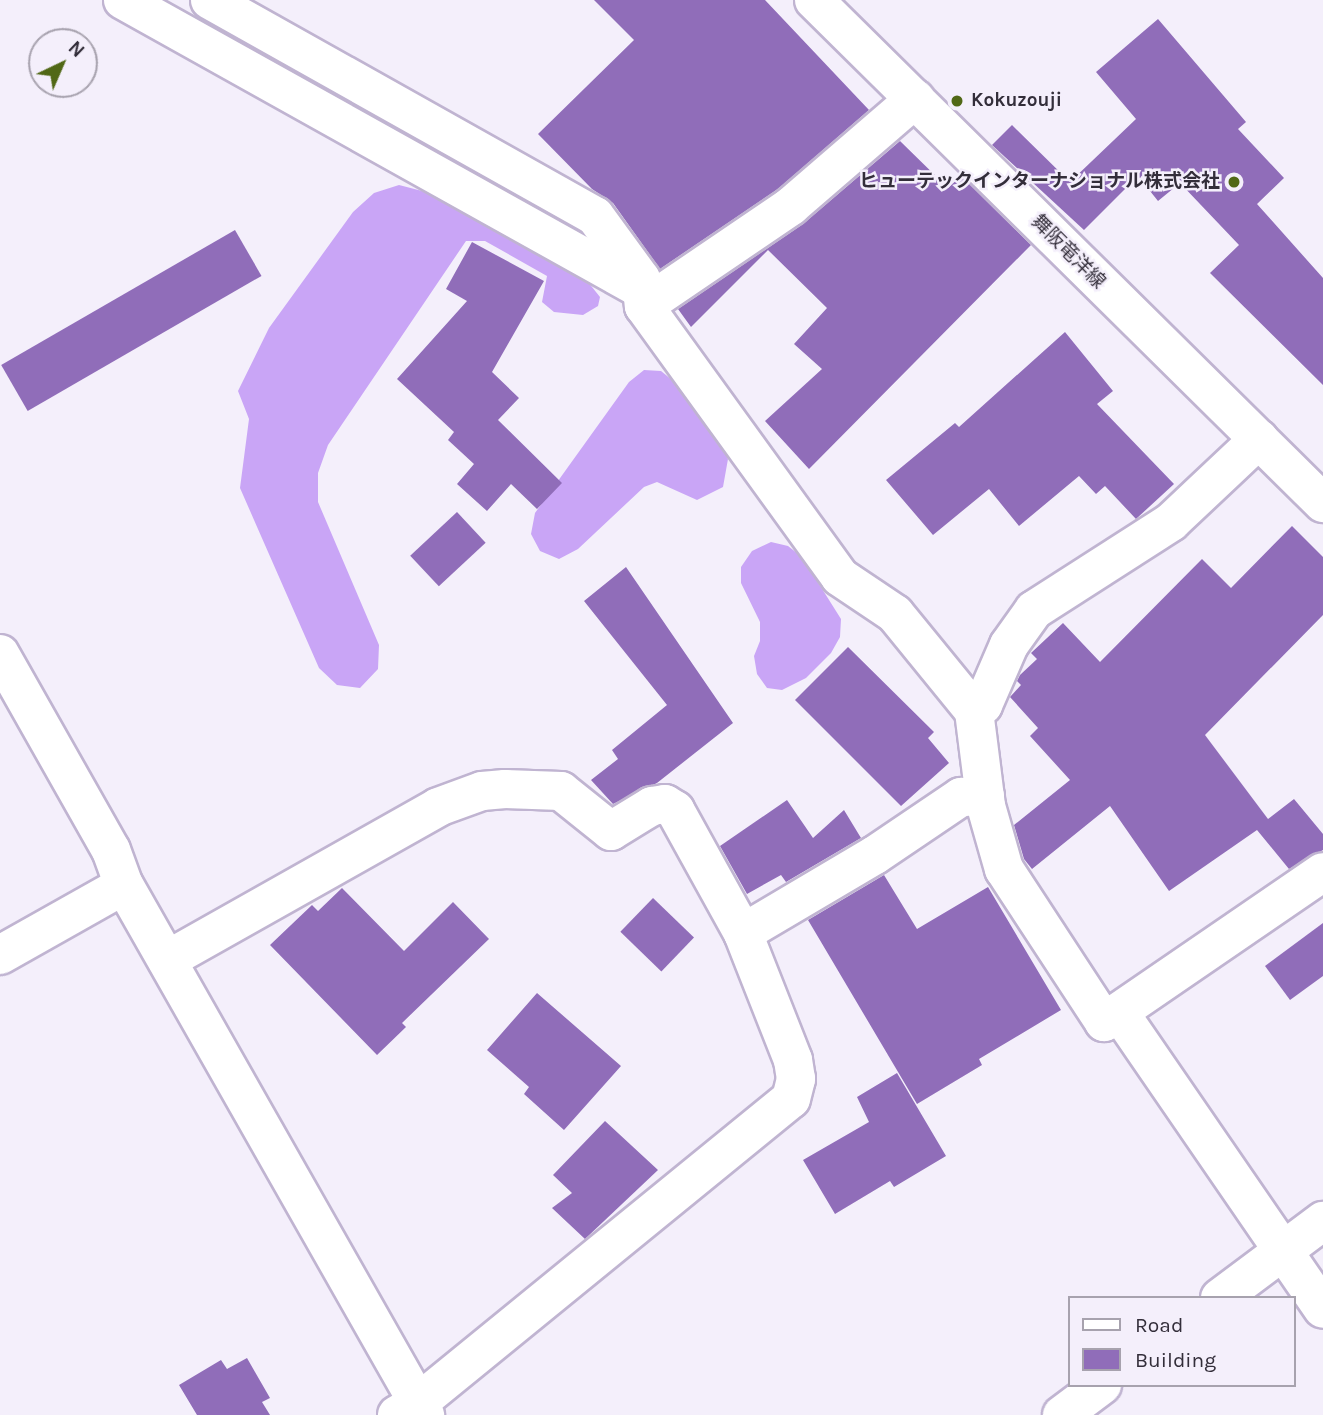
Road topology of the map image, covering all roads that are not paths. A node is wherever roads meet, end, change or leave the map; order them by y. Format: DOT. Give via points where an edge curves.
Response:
graph roads {
  1 [pos="123,0"];
  2 [pos="210,0"];
  3 [pos="814,0"];
  4 [pos="915,99"];
  5 [pos="642,298"];
  6 [pos="1259,439"];
  7 [pos="1323,503"];
  8 [pos="0,654"];
  9 [pos="974,711"];
  10 [pos="985,796"];
  11 [pos="1323,872"];
  12 [pos="124,885"];
  13 [pos="743,933"];
  14 [pos="0,955"];
  15 [pos="167,960"];
  16 [pos="1119,1012"];
  17 [pos="1323,1221"];
  18 [pos="1283,1251"];
  19 [pos="1223,1296"];
  20 [pos="1323,1309"];
  21 [pos="1099,1387"];
  22 [pos="413,1411"];
  23 [pos="1062,1415"];
  1 -- 5 [label="street"];
  2 -- 5 [label="street" via="595,216 641,279"];
  3 -- 4 [label="street, 舞阪竜洋線"];
  4 -- 5 [label="street" via="890,126 791,206"];
  4 -- 6 [label="street, 舞阪竜洋線"];
  5 -- 9 [label="street" via="840,577 895,614"];
  6 -- 7 [label="street, 舞阪竜洋線"];
  6 -- 9 [label="street" via="1171,522 1034,610 1009,645 983,705"];
  8 -- 12 [label="street" via="111,850"];
  9 -- 10 [label="street"];
  10 -- 13 [label="street" via="961,797"];
  10 -- 16 [label="street" via="992,838 1019,897 1104,1022"];
  11 -- 16 [label="street"];
  12 -- 14 [label="street"];
  12 -- 15 [label="street"];
  13 -- 15 [label="street" via="675,810 665,804 652,806 611,831 561,791 505,789 482,791 438,807"];
  13 -- 22 [label="street" via="793,1060 796,1079 791,1099"];
  15 -- 22 [label="street"];
  16 -- 18 [label="street"];
  17 -- 18 [label="street"];
  18 -- 19 [label="street"];
  18 -- 20 [label="street"];
  21 -- 23 [label="street"];
}
